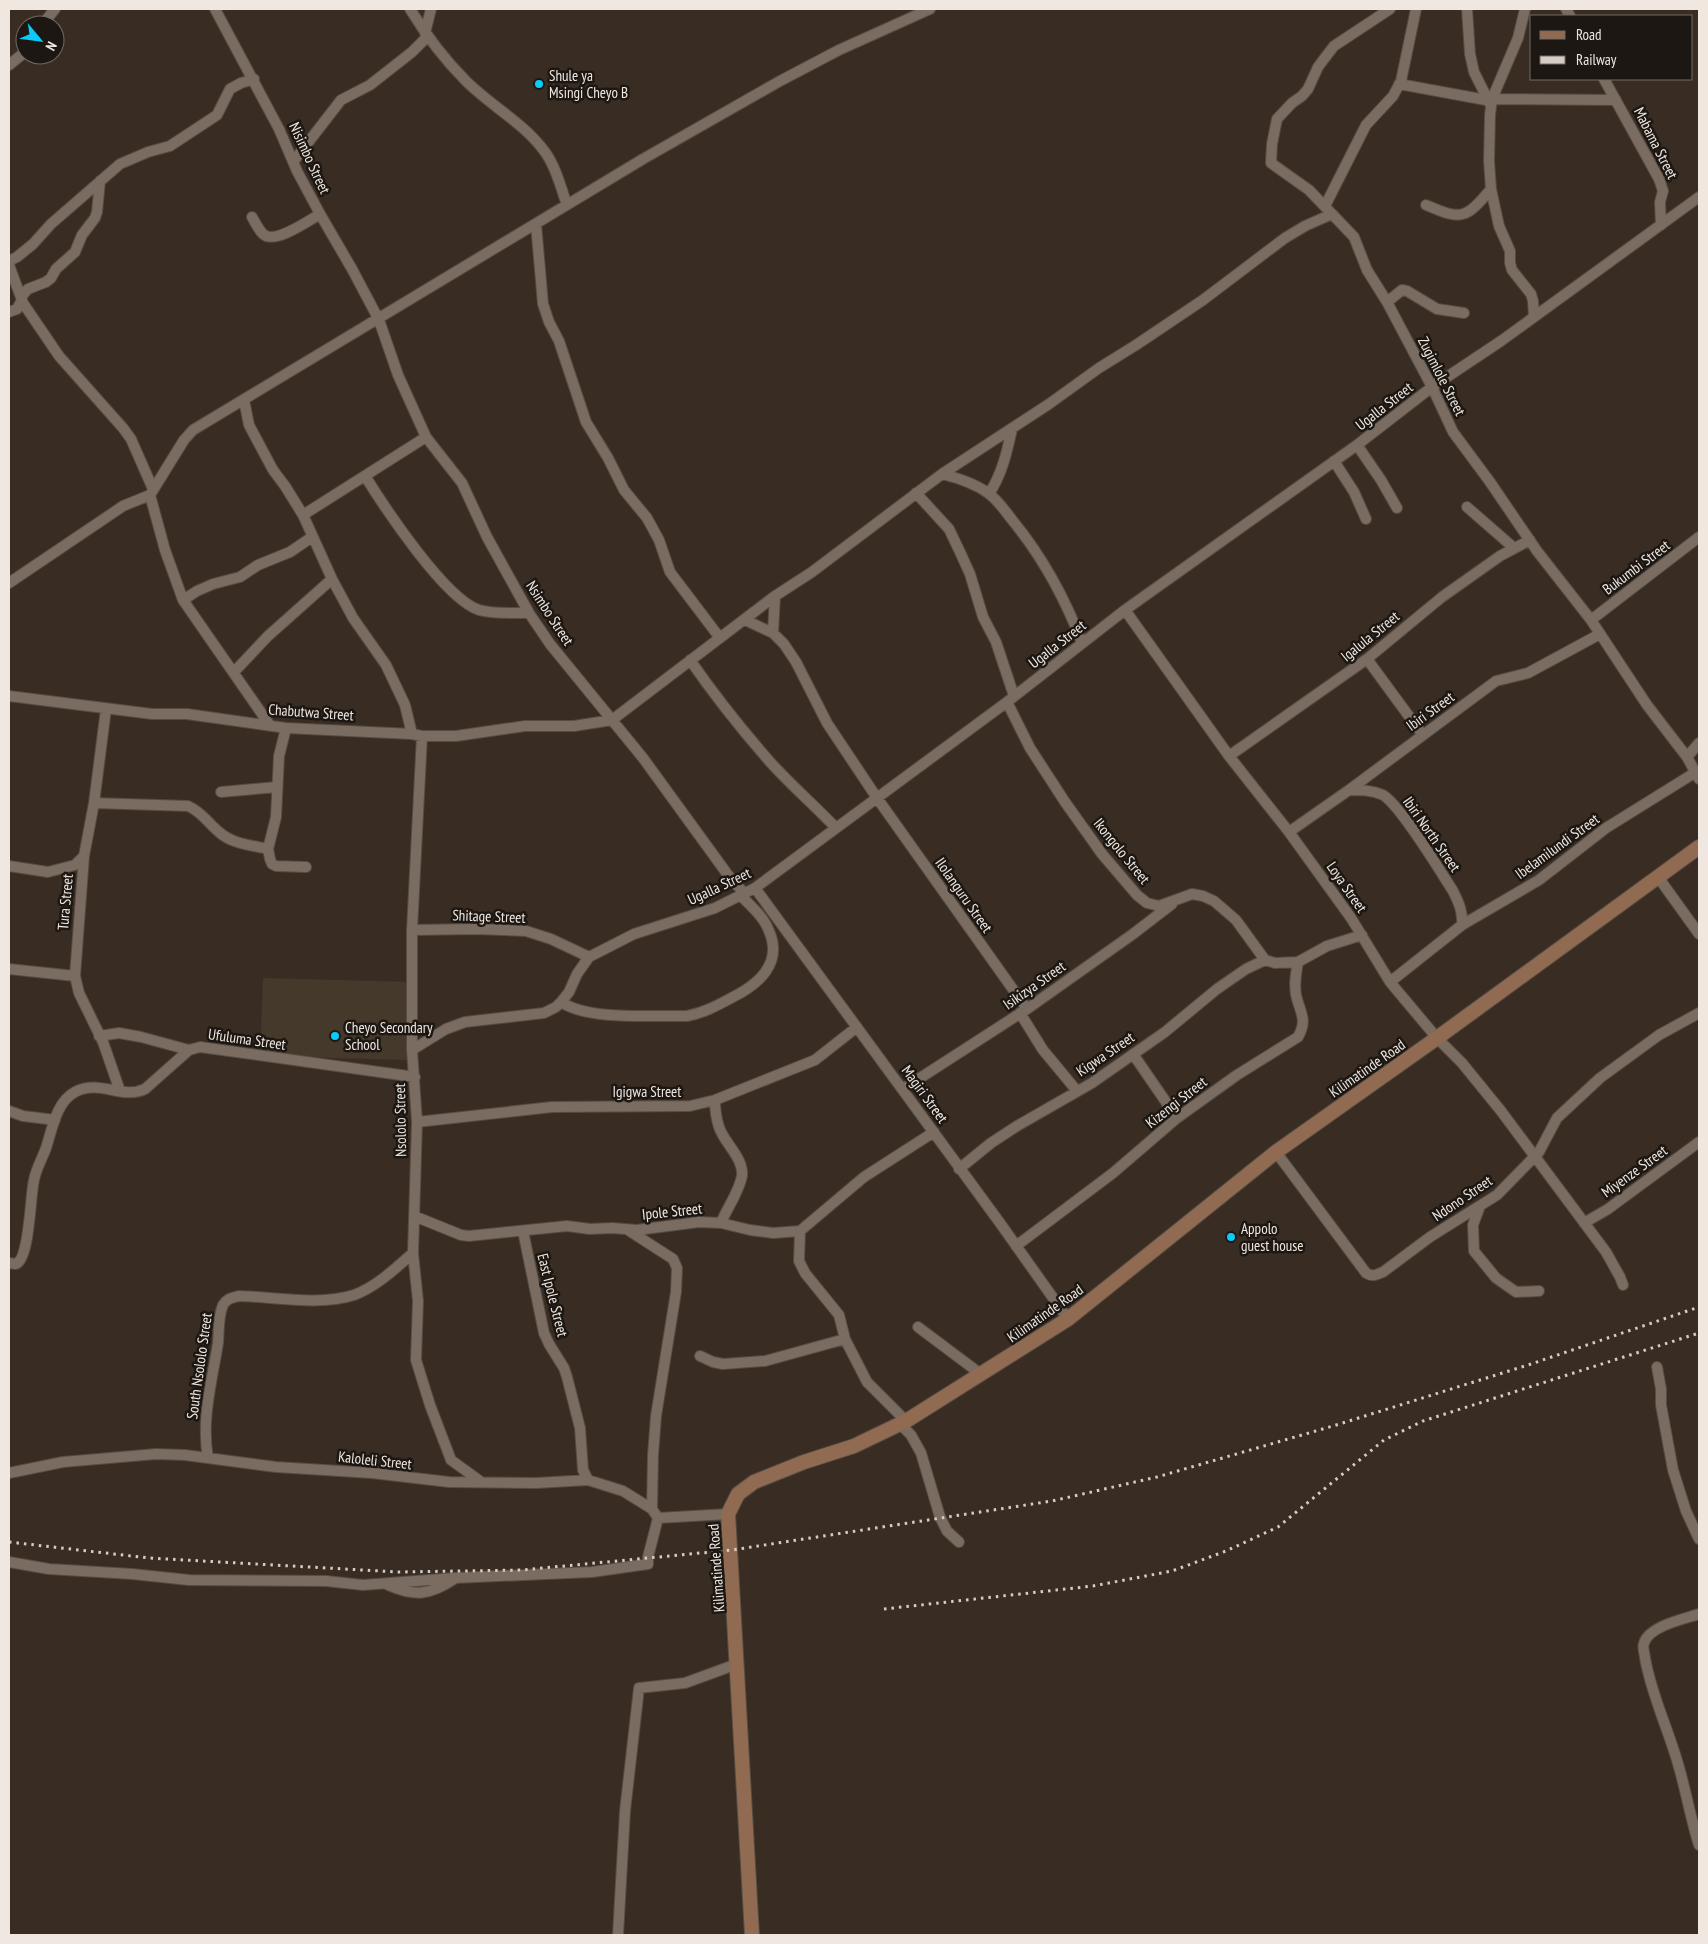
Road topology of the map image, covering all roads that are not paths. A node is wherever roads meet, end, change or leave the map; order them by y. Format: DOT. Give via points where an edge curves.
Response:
graph roads {
  1 [pos="215,9"];
  2 [pos="410,9"];
  3 [pos="430,9"];
  4 [pos="930,9"];
  5 [pos="1390,9"];
  6 [pos="1416,9"];
  7 [pos="1467,9"];
  8 [pos="1525,9"];
  9 [pos="426,35"];
  10 [pos="254,80"];
  11 [pos="1605,80"];
  12 [pos="1399,84"];
  13 [pos="1616,100"];
  14 [pos="1490,102"];
  15 [pos="293,162"];
  16 [pos="100,181"];
  17 [pos="1491,189"];
  18 [pos="1699,197"];
  19 [pos="567,205"];
  20 [pos="1426,205"];
  21 [pos="1328,210"];
  22 [pos="320,214"];
  23 [pos="252,217"];
  24 [pos="536,224"];
  25 [pos="1661,225"];
  26 [pos="9,261"];
  27 [pos="9,265"];
  28 [pos="22,298"];
  29 [pos="1387,302"];
  30 [pos="9,312"];
  31 [pos="1464,313"];
  32 [pos="1534,317"];
  33 [pos="379,320"];
  34 [pos="1432,388"];
  35 [pos="244,400"];
  36 [pos="1012,429"];
  37 [pos="426,437"];
  38 [pos="1358,445"];
  39 [pos="1334,461"];
  40 [pos="942,474"];
  41 [pos="365,476"];
  42 [pos="152,492"];
  43 [pos="916,493"];
  44 [pos="990,494"];
  45 [pos="1467,507"];
  46 [pos="1397,508"];
  47 [pos="303,515"];
  48 [pos="1366,519"];
  49 [pos="312,537"];
  50 [pos="1699,537"];
  51 [pos="1530,540"];
  52 [pos="1514,548"];
  53 [pos="332,579"];
  54 [pos="9,583"];
  55 [pos="775,596"];
  56 [pos="183,600"];
  57 [pos="1125,610"];
  58 [pos="529,613"];
  59 [pos="745,620"];
  60 [pos="1591,620"];
  61 [pos="773,633"];
  62 [pos="1600,634"];
  63 [pos="720,638"];
  64 [pos="1082,643"];
  65 [pos="1367,659"];
  66 [pos="690,660"];
  67 [pos="234,672"];
  68 [pos="9,696"];
  69 [pos="1011,699"];
  70 [pos="106,709"];
  71 [pos="612,720"];
  72 [pos="269,724"];
  73 [pos="286,728"];
  74 [pos="1422,734"];
  75 [pos="417,735"];
  76 [pos="1699,743"];
  77 [pos="1229,756"];
  78 [pos="1688,757"];
  79 [pos="1698,776"];
  80 [pos="278,787"];
  81 [pos="1349,790"];
  82 [pos="221,792"];
  83 [pos="877,798"];
  84 [pos="94,803"];
  85 [pos="836,828"];
  86 [pos="1289,832"];
  87 [pos="1699,847"];
  88 [pos="268,849"];
  89 [pos="84,856"];
  90 [pos="9,866"];
  91 [pos="306,867"];
  92 [pos="1658,877"];
  93 [pos="755,888"];
  94 [pos="742,894"];
  95 [pos="1178,898"];
  96 [pos="1462,925"];
  97 [pos="412,930"];
  98 [pos="1699,934"];
  99 [pos="1362,935"];
  100 [pos="588,957"];
  101 [pos="1265,960"];
  102 [pos="1298,962"];
  103 [pos="9,969"];
  104 [pos="75,976"];
  105 [pos="1390,982"];
  106 [pos="561,1002"];
  107 [pos="1023,1011"];
  108 [pos="1699,1013"];
  109 [pos="857,1027"];
  110 [pos="99,1036"];
  111 [pos="1437,1038"];
  112 [pos="189,1050"];
  113 [pos="412,1050"];
  114 [pos="1133,1054"];
  115 [pos="415,1077"];
  116 [pos="903,1090"];
  117 [pos="120,1091"];
  118 [pos="1077,1091"];
  119 [pos="715,1100"];
  120 [pos="9,1111"];
  121 [pos="1177,1118"];
  122 [pos="55,1120"];
  123 [pos="418,1122"];
  124 [pos="934,1132"];
  125 [pos="1699,1142"];
  126 [pos="1276,1152"];
  127 [pos="1534,1157"];
  128 [pos="959,1169"];
  129 [pos="1481,1205"];
  130 [pos="414,1216"];
  131 [pos="1584,1222"];
  132 [pos="721,1223"];
  133 [pos="627,1229"];
  134 [pos="523,1231"];
  135 [pos="800,1231"];
  136 [pos="1016,1246"];
  137 [pos="413,1253"];
  138 [pos="9,1263"];
  139 [pos="1623,1285"];
  140 [pos="1539,1291"];
  141 [pos="1068,1320"];
  142 [pos="918,1327"];
  143 [pos="845,1339"];
  144 [pos="700,1356"];
  145 [pos="1657,1367"];
  146 [pos="982,1375"];
  147 [pos="903,1423"];
  148 [pos="208,1458"];
  149 [pos="10,1471"];
  150 [pos="588,1480"];
  151 [pos="480,1481"];
  152 [pos="655,1513"];
  153 [pos="728,1514"];
  154 [pos="1699,1539"];
  155 [pos="959,1542"];
  156 [pos="9,1562"];
  157 [pos="1699,1614"];
  158 [pos="737,1664"];
  159 [pos="1697,1827"];
  160 [pos="1699,1845"];
  161 [pos="618,1935"];
  162 [pos="752,1935"];
  1 -- 10 [label="street, Nisimbo Street"];
  2 -- 9 [label="street"];
  3 -- 9 [label="street"];
  4 -- 19 [label="street" via="788,76"];
  5 -- 21 [label="street, Zugimlole Street" via="1334,46 1318,67 1308,89 1278,119 1271,163 1309,190"];
  6 -- 12 [label="street"];
  7 -- 14 [label="street" via="1474,72"];
  8 -- 14 [label="street" via="1518,38"];
  9 -- 15 [label="street" via="412,52 370,85 340,100"];
  9 -- 19 [label="street" via="466,80 546,153"];
  10 -- 15 [label="street, Nisimbo Street"];
  10 -- 16 [label="street" via="230,89 218,115 170,146 120,164"];
  11 -- 13 [label="street, Mabama Street"];
  12 -- 14 [label="street"];
  12 -- 21 [label="street" via="1393,96 1366,125"];
  13 -- 14 [label="street"];
  13 -- 25 [label="street, Mabama Street" via="1659,179 1663,191"];
  14 -- 17 [label="street"];
  15 -- 22 [label="street, Nisimbo Street"];
  16 -- 26 [label="street" via="33,244"];
  16 -- 28 [label="street" via="95,218 82,234 75,252 56,268 46,282 28,289"];
  17 -- 20 [label="street" via="1482,200 1458,216"];
  17 -- 32 [label="street" via="1499,226 1510,251 1512,270 1531,294"];
  18 -- 25 [label="street, Ugalla Street"];
  19 -- 24 [label="street"];
  21 -- 29 [label="street, Zugimlole Street" via="1354,237 1367,270"];
  21 -- 36 [label="street" via="1203,300"];
  22 -- 23 [label="street" via="272,237 262,233"];
  22 -- 33 [label="street, Nisimbo Street"];
  24 -- 33 [label="street"];
  24 -- 63 [label="street" via="543,304 586,422 624,490 647,518 670,572"];
  25 -- 32 [label="street, Ugalla Street"];
  27 -- 28 [label="street"];
  28 -- 30 [label="street" via="16,309"];
  28 -- 42 [label="street" via="58,356 131,439"];
  29 -- 31 [label="street" via="1402,290 1437,309"];
  29 -- 34 [label="street, Zugimlole Street"];
  32 -- 34 [label="street, Ugalla Street"];
  33 -- 35 [label="street"];
  33 -- 37 [label="street, Nsimbo Street" via="398,375"];
  34 -- 38 [label="street, Ugalla Street"];
  34 -- 51 [label="street, Zugimlole Street" via="1453,432"];
  35 -- 42 [label="street" via="193,430"];
  35 -- 47 [label="street, Nsololo Street" via="249,425 273,470"];
  36 -- 40 [label="street"];
  36 -- 44 [label="street" via="1003,468"];
  37 -- 41 [label="street"];
  37 -- 58 [label="street, Nsimbo Street" via="462,483 487,537"];
  38 -- 39 [label="street, Ugalla Street"];
  38 -- 46 [label="street"];
  39 -- 48 [label="street" via="1354,492"];
  39 -- 57 [label="street, Ugalla Street"];
  40 -- 43 [label="street"];
  40 -- 44 [label="street"];
  41 -- 47 [label="street"];
  41 -- 58 [label="street" via="431,568 464,602 479,610"];
  42 -- 54 [label="street" via="123,506"];
  42 -- 56 [label="street" via="166,550"];
  43 -- 55 [label="street"];
  43 -- 69 [label="street, Ikongolo Street" via="948,529 960,552 983,617 996,642"];
  44 -- 64 [label="street" via="1041,558 1059,588"];
  45 -- 52 [label="street"];
  47 -- 49 [label="street, Nsololo Street"];
  49 -- 53 [label="street, Nsololo Street"];
  49 -- 56 [label="street" via="240,577 213,584"];
  50 -- 60 [label="street, Bukumbi Street"];
  51 -- 52 [label="street, Igalula Street"];
  51 -- 60 [label="street, Zugimlole Street"];
  52 -- 65 [label="street, Igalula Street" via="1442,596"];
  53 -- 67 [label="street" via="268,636"];
  53 -- 75 [label="street, Nsololo Street" via="353,618 386,665"];
  55 -- 59 [label="street"];
  55 -- 61 [label="street"];
  56 -- 67 [label="street"];
  57 -- 64 [label="street, Ugalla Street"];
  57 -- 77 [label="street, Loya Street"];
  58 -- 71 [label="street, Nsimbo Street"];
  59 -- 61 [label="street"];
  59 -- 63 [label="street"];
  60 -- 62 [label="street, Zugimlole Street"];
  61 -- 83 [label="street, Ilolanguru Street" via="796,662 826,723"];
  62 -- 74 [label="street, Ibiri Street" via="1528,673 1496,681"];
  62 -- 78 [label="street, Zugimlole Street" via="1647,705"];
  63 -- 66 [label="street"];
  64 -- 69 [label="street, Ugalla Street"];
  65 -- 74 [label="street"];
  65 -- 77 [label="street, Igalula Street"];
  66 -- 71 [label="street"];
  66 -- 85 [label="street" via="753,743"];
  67 -- 72 [label="street"];
  68 -- 70 [label="street, Chabutwa Street"];
  69 -- 83 [label="street, Ugalla Street"];
  69 -- 95 [label="street, Ikongolo Street" via="1030,748 1102,854 1147,903 1160,906"];
  70 -- 72 [label="street, Chabutwa Street"];
  70 -- 84 [label="street, Tura Street"];
  71 -- 75 [label="street, Chabutwa Street" via="574,726 525,726 456,736"];
  71 -- 94 [label="street, Nsimbo Street"];
  72 -- 73 [label="street, Chabutwa Street"];
  73 -- 75 [label="street, Chabutwa Street"];
  73 -- 80 [label="street"];
  74 -- 81 [label="street, Ibiri Street"];
  75 -- 97 [label="street, Nsololo Street"];
  76 -- 78 [label="street"];
  77 -- 86 [label="street, Loya Street"];
  78 -- 79 [label="street, Zugimlole Street"];
  79 -- 96 [label="street, Ibelamilundi Street" via="1606,828 1539,880"];
  80 -- 82 [label="street"];
  80 -- 88 [label="street" via="276,817"];
  81 -- 86 [label="street, Ibiri Street"];
  81 -- 96 [label="street, Ibiri North Street" via="1374,792 1391,801 1453,891 1461,910"];
  83 -- 85 [label="street, Ugalla Street"];
  83 -- 107 [label="street, Ilolanguru Street"];
  84 -- 88 [label="street" via="188,806 198,811 226,838"];
  84 -- 89 [label="street, Tura Street"];
  85 -- 93 [label="street, Ugalla Street"];
  86 -- 99 [label="street, Loya Street"];
  87 -- 92 [label="main road, Kilimatinde Road"];
  88 -- 91 [label="street" via="272,864 276,866"];
  89 -- 90 [label="street" via="75,865 48,872"];
  89 -- 104 [label="street, Tura Street"];
  92 -- 98 [label="street"];
  92 -- 111 [label="main road, Kilimatinde Road"];
  93 -- 94 [label="street, Ugalla Street"];
  93 -- 109 [label="street, Magiri Street"];
  94 -- 100 [label="street, Ugalla Street" via="715,908 634,934"];
  94 -- 106 [label="street, Nsimbo Street" via="764,922 773,942 766,973 749,989 700,1014 687,1016 586,1013"];
  95 -- 101 [label="street, Ikongolo Street" via="1192,894 1214,901 1236,920"];
  95 -- 107 [label="street, Isikizya Street" via="1159,915"];
  96 -- 105 [label="street, Ibelamilundi Street"];
  97 -- 100 [label="street, Shitage Street" via="526,931"];
  97 -- 113 [label="street, Nsololo Street"];
  99 -- 102 [label="street" via="1326,946"];
  99 -- 105 [label="street, Loya Street"];
  100 -- 106 [label="street"];
  101 -- 102 [label="street" via="1285,964"];
  101 -- 114 [label="street, Kigwa Street" via="1217,989"];
  102 -- 121 [label="street, Kizengi Street" via="1295,987 1303,1016 1303,1028 1298,1037"];
  103 -- 104 [label="street"];
  104 -- 110 [label="street, Tura Street" via="79,993"];
  105 -- 111 [label="street, Loya Street"];
  106 -- 113 [label="street" via="544,1013 465,1022 446,1029"];
  107 -- 116 [label="street, Isikizya Street"];
  107 -- 118 [label="street, Ilolanguru Street" via="1044,1050"];
  108 -- 127 [label="street, Ndono Street" via="1660,1035 1600,1078 1557,1118"];
  109 -- 116 [label="street, Magiri Street"];
  109 -- 119 [label="street, Igigwa Street" via="815,1060"];
  110 -- 112 [label="street" via="119,1033"];
  110 -- 117 [label="street, Tura Street"];
  111 -- 126 [label="main road, Kilimatinde Road"];
  111 -- 127 [label="street, Loya Street" via="1462,1063"];
  112 -- 115 [label="street, Ufuluma Street" via="219,1049"];
  112 -- 117 [label="street, Ufuluma Street" via="145,1089 130,1094"];
  113 -- 115 [label="street, Nsololo Street"];
  114 -- 118 [label="street, Kigwa Street"];
  114 -- 121 [label="street"];
  115 -- 123 [label="street, Nsololo Street"];
  116 -- 124 [label="street, Magiri Street"];
  117 -- 122 [label="street, Ufuluma Street" via="88,1088 74,1093"];
  118 -- 128 [label="street, Kigwa Street" via="990,1143"];
  119 -- 123 [label="street, Igigwa Street" via="690,1106 552,1107"];
  119 -- 132 [label="street" via="719,1129 742,1170 738,1188"];
  120 -- 122 [label="street"];
  121 -- 136 [label="street, Kizengi Street" via="1113,1173"];
  122 -- 138 [label="street, Ufuluma Street" via="34,1180 21,1259 16,1264"];
  123 -- 130 [label="street, Nsololo Street"];
  124 -- 128 [label="street, Magiri Street"];
  124 -- 135 [label="street" via="864,1176"];
  125 -- 131 [label="street, Miyenze Street" via="1598,1216"];
  126 -- 129 [label="street, Ndono Street" via="1370,1276 1383,1272"];
  126 -- 141 [label="main road, Kilimatinde Road"];
  127 -- 129 [label="street, Ndono Street" via="1497,1194"];
  127 -- 131 [label="street, Loya Street"];
  128 -- 136 [label="street, Magiri Street"];
  129 -- 140 [label="street" via="1473,1225 1474,1251 1496,1278 1516,1292"];
  130 -- 134 [label="street, Ipole Street" via="461,1235"];
  130 -- 137 [label="street, Nsololo Street"];
  131 -- 139 [label="street, Loya Street"];
  132 -- 133 [label="street, Ipole Street"];
  132 -- 135 [label="street, Ipole Street" via="773,1233"];
  133 -- 134 [label="street, Ipole Street" via="566,1226"];
  133 -- 152 [label="street" via="673,1259 677,1268 656,1416 653,1455"];
  134 -- 150 [label="street, East Ipole Street" via="544,1333 564,1368 577,1414 583,1470"];
  135 -- 143 [label="street" via="799,1261 839,1315"];
  136 -- 141 [label="street, Magiri Street"];
  137 -- 148 [label="street, South Nsololo Street" via="380,1279 356,1294 342,1298 228,1298 220,1315 209,1398"];
  137 -- 151 [label="street, Nsololo Street" via="418,1301 416,1360 451,1460"];
  141 -- 146 [label="main road, Kilimatinde Road"];
  142 -- 146 [label="street"];
  143 -- 144 [label="street" via="765,1361 723,1364"];
  143 -- 147 [label="street" via="867,1382"];
  145 -- 154 [label="street" via="1673,1470"];
  146 -- 147 [label="main road, Kilimatinde Road"];
  147 -- 153 [label="main road, Kilimatinde Road" via="854,1446 754,1482 738,1494"];
  147 -- 155 [label="street" via="921,1453 940,1517 947,1531"];
  148 -- 149 [label="street, Kaloleli Street" via="156,1454 107,1457"];
  148 -- 151 [label="street, Kaloleli Street" via="449,1482"];
  150 -- 151 [label="street, Kaloleli Street" via="536,1483"];
  150 -- 152 [label="street, Kaloleli Street" via="623,1491"];
  152 -- 153 [label="street"];
  152 -- 156 [label="street" via="648,1564 592,1572 363,1585 326,1581 189,1580 49,1569"];
  153 -- 158 [label="main road, Kilimatinde Road"];
  157 -- 159 [label="street" via="1660,1627 1649,1636 1643,1649 1648,1678"];
  158 -- 161 [label="street" via="685,1683 639,1688 625,1811"];
  158 -- 162 [label="main road, Kilimatinde Road"];
  159 -- 160 [label="street"];
}
